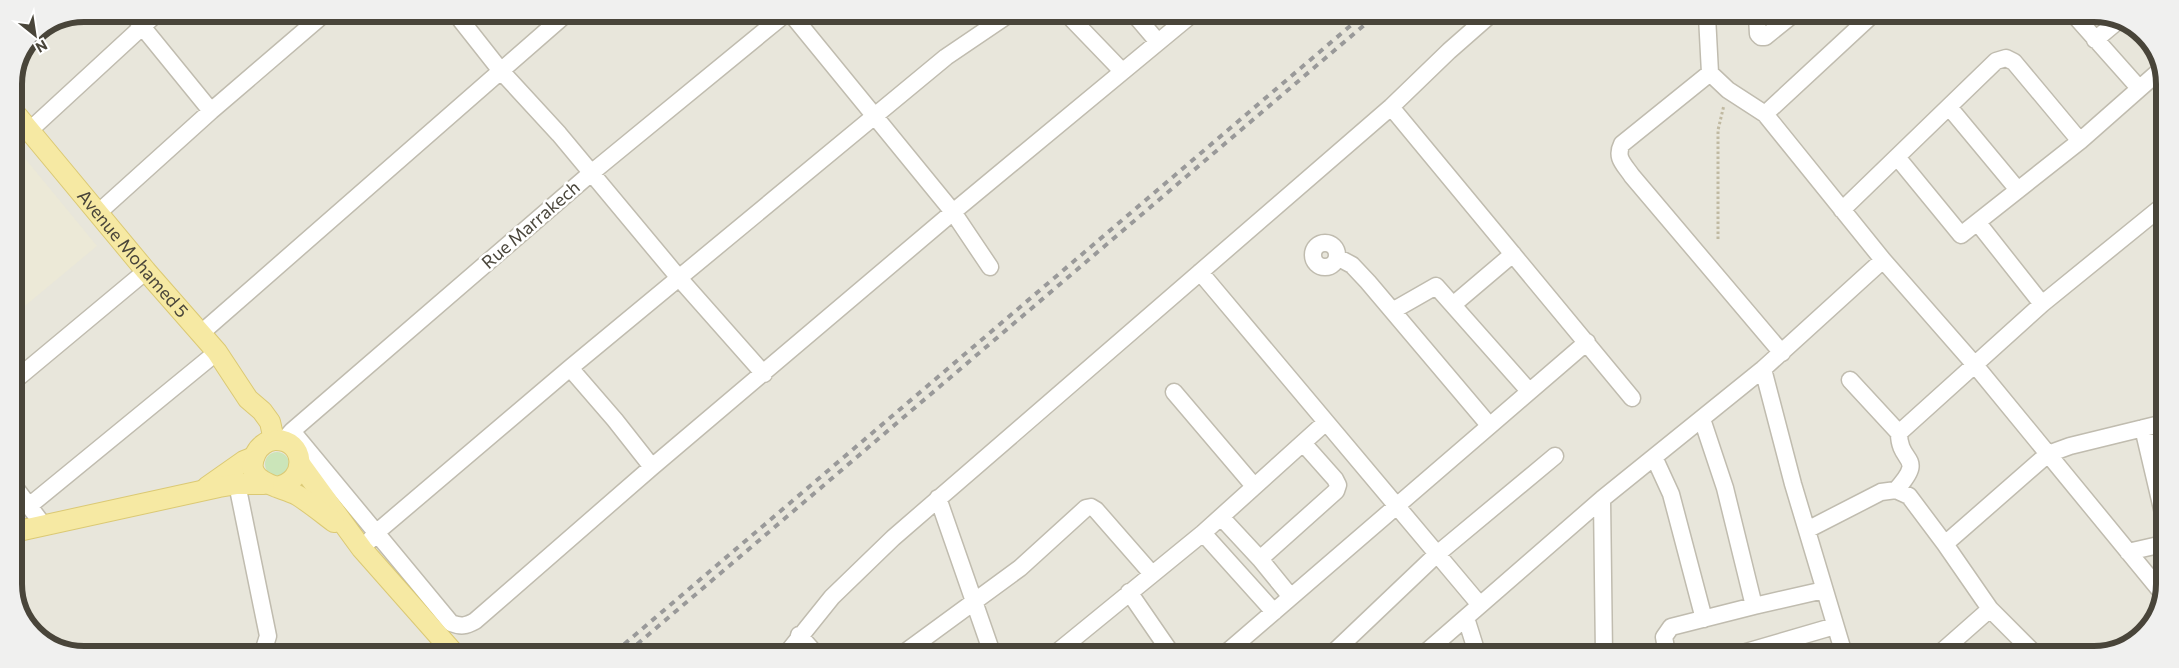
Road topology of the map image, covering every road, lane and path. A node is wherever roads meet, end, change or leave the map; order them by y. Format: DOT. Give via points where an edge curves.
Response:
graph roads {
  1 [pos="135,22"];
  2 [pos="139,22"];
  3 [pos="315,22"];
  4 [pos="462,22"];
  5 [pos="557,22"];
  6 [pos="775,22"];
  7 [pos="798,22"];
  8 [pos="996,22"];
  9 [pos="1075,22"];
  10 [pos="1141,22"];
  11 [pos="1182,22"];
  12 [pos="1483,22"];
  13 [pos="1707,22"];
  14 [pos="1757,22"];
  15 [pos="1784,22"];
  16 [pos="1864,22"];
  17 [pos="2080,22"];
  18 [pos="2112,26"];
  19 [pos="2094,40"];
  20 [pos="1158,42"];
  21 [pos="501,71"];
  22 [pos="1122,72"];
  23 [pos="1710,73"];
  24 [pos="2155,75"];
  25 [pos="2139,88"];
  26 [pos="1728,90"];
  27 [pos="1391,107"];
  28 [pos="1949,107"];
  29 [pos="211,111"];
  30 [pos="1765,114"];
  31 [pos="874,117"];
  32 [pos="22,121"];
  33 [pos="30,130"];
  34 [pos="2080,141"];
  35 [pos="1897,157"];
  36 [pos="590,174"];
  37 [pos="2018,190"];
  38 [pos="1842,210"];
  39 [pos="2156,211"];
  40 [pos="99,212"];
  41 [pos="953,212"];
  42 [pos="1978,223"];
  43 [pos="1718,239"];
  44 [pos="1513,254"];
  45 [pos="1337,257"];
  46 [pos="1883,260"];
  47 [pos="990,266"];
  48 [pos="146,271"];
  49 [pos="1200,272"];
  50 [pos="679,278"];
  51 [pos="1454,304"];
  52 [pos="2042,304"];
  53 [pos="1394,310"];
  54 [pos="200,334"];
  55 [pos="1587,342"];
  56 [pos="217,352"];
  57 [pos="1782,353"];
  58 [pos="1975,365"];
  59 [pos="570,368"];
  60 [pos="1763,369"];
  61 [pos="23,374"];
  62 [pos="764,374"];
  63 [pos="1850,380"];
  64 [pos="1529,391"];
  65 [pos="1174,392"];
  66 [pos="1632,398"];
  67 [pos="1702,418"];
  68 [pos="1326,422"];
  69 [pos="1489,425"];
  70 [pos="2156,426"];
  71 [pos="2143,428"];
  72 [pos="1899,433"];
  73 [pos="272,443"];
  74 [pos="1303,443"];
  75 [pos="2048,454"];
  76 [pos="1555,456"];
  77 [pos="1654,457"];
  78 [pos="300,464"];
  79 [pos="652,467"];
  80 [pos="2156,483"];
  81 [pos="237,484"];
  82 [pos="270,485"];
  83 [pos="1254,486"];
  84 [pos="1896,490"];
  85 [pos="199,492"];
  86 [pos="23,498"];
  87 [pos="938,498"];
  88 [pos="1602,499"];
  89 [pos="1396,505"];
  90 [pos="29,506"];
  91 [pos="1221,517"];
  92 [pos="44,526"];
  93 [pos="23,530"];
  94 [pos="1807,530"];
  95 [pos="377,532"];
  96 [pos="1204,533"];
  97 [pos="358,543"];
  98 [pos="1946,544"];
  99 [pos="2156,546"];
  100 [pos="2128,552"];
  101 [pos="1436,555"];
  102 [pos="1260,559"];
  103 [pos="1152,574"];
  104 [pos="2156,586"];
  105 [pos="1824,590"];
  106 [pos="1129,592"];
  107 [pos="1291,597"];
  108 [pos="974,602"];
  109 [pos="1480,605"];
  110 [pos="1754,606"];
  111 [pos="1990,609"];
  112 [pos="1274,612"];
  113 [pos="1466,618"];
  114 [pos="1704,619"];
  115 [pos="1835,626"];
  116 [pos="799,635"];
  117 [pos="265,646"];
  118 [pos="448,646"];
  119 [pos="791,646"];
  120 [pos="809,646"];
  121 [pos="914,646"];
  122 [pos="990,646"];
  123 [pos="1071,646"];
  124 [pos="1166,646"];
  125 [pos="1234,646"];
  126 [pos="1340,646"];
  127 [pos="1432,646"];
  128 [pos="1475,646"];
  129 [pos="1604,646"];
  130 [pos="1666,646"];
  131 [pos="1784,646"];
  132 [pos="1841,646"];
  133 [pos="1948,646"];
  134 [pos="2022,646"];
  1 -- 33 [label="street"];
  2 -- 29 [label="street"];
  3 -- 29 [label="street"];
  4 -- 21 [label="street"];
  5 -- 21 [label="street"];
  6 -- 36 [label="street, Rue Marrakech"];
  7 -- 31 [label="street"];
  8 -- 31 [label="street" via="946,57"];
  9 -- 22 [label="street"];
  10 -- 20 [label="street"];
  11 -- 20 [label="street"];
  12 -- 27 [label="street"];
  13 -- 23 [label="street"];
  14 -- 15 [label="street" via="1758,34 1765,37"];
  16 -- 30 [label="street"];
  17 -- 19 [label="street"];
  18 -- 19 [label="street"];
  19 -- 25 [label="street"];
  20 -- 22 [label="street"];
  21 -- 36 [label="street" via="559,134"];
  21 -- 54 [label="street"];
  22 -- 41 [label="street"];
  23 -- 26 [label="street"];
  23 -- 57 [label="street" via="1622,144 1619,158"];
  24 -- 25 [label="street"];
  25 -- 34 [label="street"];
  26 -- 30 [label="street"];
  26 -- 43 [label="path" via="1718,130"];
  27 -- 44 [label="street"];
  27 -- 49 [label="street"];
  28 -- 34 [label="street" via="1996,61 2006,58 2014,62"];
  28 -- 35 [label="street"];
  28 -- 37 [label="street"];
  29 -- 40 [label="street"];
  30 -- 38 [label="street"];
  31 -- 41 [label="street"];
  31 -- 50 [label="street"];
  32 -- 33 [label="main road, Avenue Mohamed 5"];
  33 -- 40 [label="main road, Avenue Mohamed 5"];
  34 -- 37 [label="street"];
  35 -- 38 [label="street"];
  35 -- 42 [label="street" via="1955,231 1960,235"];
  36 -- 50 [label="street"];
  36 -- 73 [label="street, Rue Marrakech"];
  37 -- 42 [label="street"];
  38 -- 46 [label="street"];
  39 -- 52 [label="street"];
  40 -- 48 [label="main road, Avenue Mohamed 5"];
  41 -- 47 [label="street"];
  41 -- 62 [label="street"];
  42 -- 52 [label="street"];
  44 -- 51 [label="street"];
  44 -- 55 [label="street"];
  45 -- 53 [label="street" via="1352,265"];
  46 -- 57 [label="street"];
  46 -- 58 [label="street"];
  48 -- 54 [label="main road, Avenue Mohamed 5"];
  48 -- 61 [label="street"];
  49 -- 68 [label="street"];
  49 -- 87 [label="street"];
  50 -- 59 [label="street"];
  50 -- 62 [label="street"];
  51 -- 53 [label="street" via="1436,286"];
  51 -- 64 [label="street"];
  52 -- 58 [label="street"];
  53 -- 69 [label="street"];
  54 -- 56 [label="main road, Avenue Mohamed 5"];
  55 -- 64 [label="street"];
  55 -- 66 [label="street"];
  56 -- 73 [label="main road, Avenue Mohamed 5" via="248,399 270,422"];
  56 -- 90 [label="street"];
  57 -- 60 [label="street"];
  58 -- 72 [label="street"];
  58 -- 75 [label="street"];
  59 -- 79 [label="street"];
  59 -- 95 [label="street"];
  60 -- 67 [label="street"];
  60 -- 94 [label="street"];
  62 -- 79 [label="street"];
  63 -- 72 [label="street"];
  64 -- 69 [label="street"];
  65 -- 83 [label="street"];
  67 -- 77 [label="street"];
  67 -- 110 [label="street" via="1725,488"];
  68 -- 74 [label="street"];
  68 -- 89 [label="street"];
  69 -- 89 [label="street"];
  70 -- 71 [label="street"];
  71 -- 75 [label="street"];
  71 -- 80 [label="street"];
  72 -- 84 [label="street" via="1911,469"];
  73 -- 78 [label="main road" via="297,452"];
  73 -- 82 [label="main road, Avenue Mohamed 5" via="254,469 256,475"];
  73 -- 85 [label="main road"];
  73 -- 95 [label="street"];
  74 -- 83 [label="street"];
  74 -- 102 [label="street" via="1338,486"];
  75 -- 98 [label="street"];
  75 -- 100 [label="street"];
  76 -- 101 [label="street"];
  77 -- 88 [label="street"];
  77 -- 114 [label="street" via="1671,494"];
  78 -- 82 [label="main road" via="290,483"];
  78 -- 97 [label="main road"];
  79 -- 95 [label="street" via="467,625 451,623"];
  81 -- 82 [label="main road"];
  81 -- 85 [label="main road"];
  81 -- 117 [label="street" via="268,636"];
  82 -- 97 [label="main road" via="311,504"];
  83 -- 91 [label="street"];
  84 -- 94 [label="street" via="1881,492"];
  84 -- 98 [label="street" via="1909,496"];
  85 -- 92 [label="main road"];
  86 -- 90 [label="street"];
  87 -- 108 [label="street"];
  87 -- 116 [label="street" via="832,598"];
  88 -- 109 [label="street"];
  88 -- 129 [label="street"];
  89 -- 101 [label="street"];
  89 -- 107 [label="street"];
  90 -- 92 [label="street"];
  91 -- 96 [label="street"];
  91 -- 102 [label="street"];
  92 -- 93 [label="main road"];
  94 -- 105 [label="street"];
  95 -- 97 [label="street"];
  96 -- 103 [label="street"];
  96 -- 112 [label="street"];
  97 -- 118 [label="main road"];
  98 -- 111 [label="street"];
  99 -- 100 [label="street"];
  100 -- 104 [label="street"];
  101 -- 109 [label="street"];
  101 -- 126 [label="street"];
  102 -- 107 [label="street"];
  103 -- 106 [label="street"];
  103 -- 108 [label="street" via="1091,507 1020,568"];
  105 -- 110 [label="street"];
  105 -- 115 [label="street"];
  106 -- 123 [label="street"];
  106 -- 124 [label="street"];
  107 -- 112 [label="street"];
  108 -- 121 [label="street"];
  108 -- 122 [label="street"];
  109 -- 113 [label="street"];
  110 -- 114 [label="street"];
  111 -- 133 [label="street"];
  111 -- 134 [label="street"];
  112 -- 125 [label="street"];
  113 -- 127 [label="street"];
  113 -- 128 [label="street"];
  114 -- 130 [label="street" via="1671,627 1664,637"];
  115 -- 131 [label="street"];
  115 -- 132 [label="street"];
  116 -- 119 [label="street"];
  116 -- 120 [label="street"];
}
